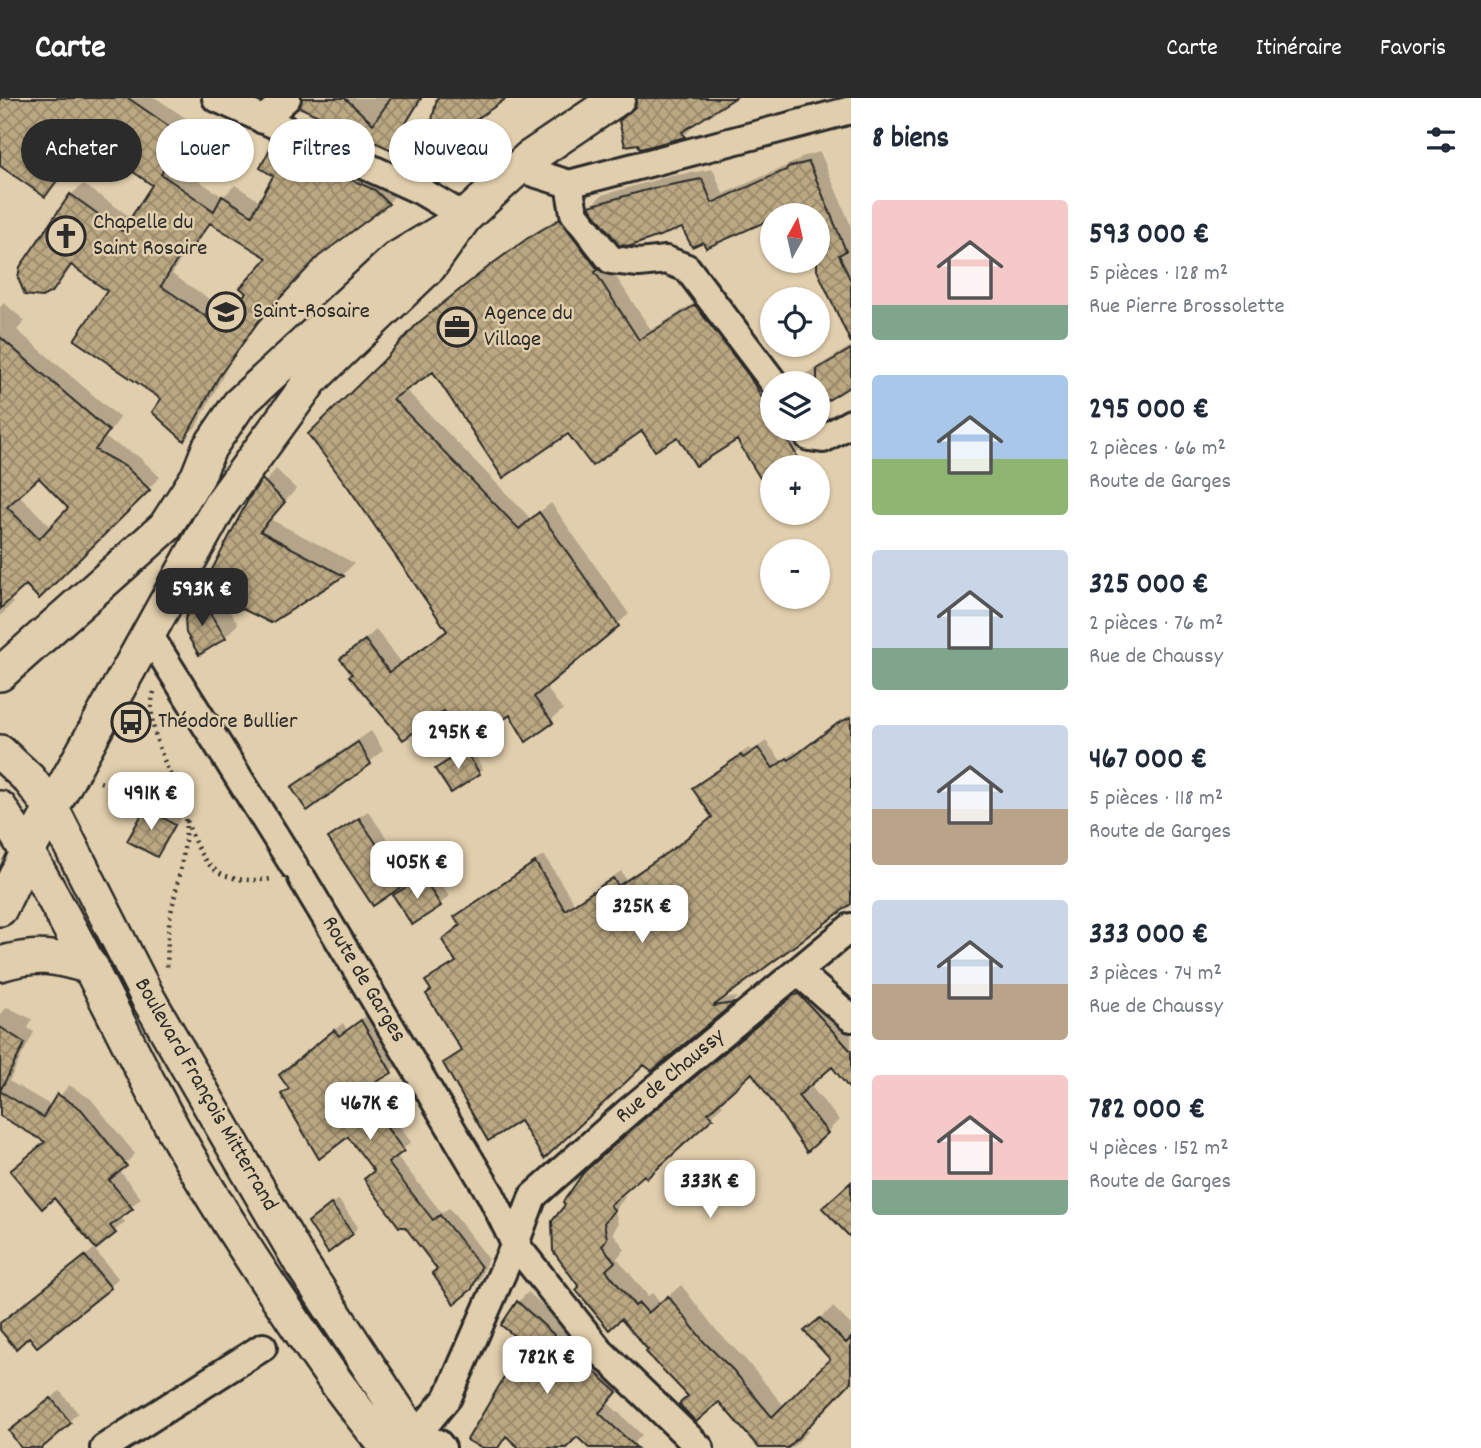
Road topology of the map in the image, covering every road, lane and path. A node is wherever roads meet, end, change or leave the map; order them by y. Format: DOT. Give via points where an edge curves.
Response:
graph roads {
  1 [pos="216,98"];
  2 [pos="288,98"];
  3 [pos="618,98"];
  4 [pos="851,110"];
  5 [pos="263,120"];
  6 [pos="518,168"];
  7 [pos="569,184"];
  8 [pos="465,217"];
  9 [pos="765,371"];
  10 [pos="850,427"];
  11 [pos="830,436"];
  12 [pos="157,645"];
  13 [pos="0,674"];
  14 [pos="0,752"];
  15 [pos="73,772"];
  16 [pos="0,808"];
  17 [pos="52,809"];
  18 [pos="185,814"];
  19 [pos="27,853"];
  20 [pos="298,872"];
  21 [pos="0,909"];
  22 [pos="851,927"];
  23 [pos="0,964"];
  24 [pos="92,968"];
  25 [pos="798,972"];
  26 [pos="157,1013"];
  27 [pos="851,1018"];
  28 [pos="515,1244"];
  29 [pos="263,1346"];
  30 [pos="418,1445"];
  31 [pos="104,1448"];
  32 [pos="700,1448"];
  1 -- 5 [label="street"];
  2 -- 5 [label="street"];
  3 -- 6 [label="main road"];
  4 -- 7 [label="street"];
  5 -- 8 [label="street" via="421,191"];
  6 -- 7 [label="street"];
  6 -- 8 [label="main road"];
  7 -- 9 [label="street" via="574,213 611,260 666,260 687,268"];
  8 -- 12 [label="main road" via="430,266 311,380 220,505"];
  8 -- 13 [label="main road" via="396,259 239,404 165,527"];
  10 -- 11 [label="street"];
  12 -- 15 [label="main road"];
  12 -- 18 [label="path" via="152,719"];
  12 -- 20 [label="street, Route de Garges"];
  14 -- 17 [label="main road, Boulevard François Mitterrand"];
  15 -- 17 [label="main road"];
  15 -- 18 [label="path"];
  16 -- 19 [label="main road, Boulevard François Mitterrand"];
  17 -- 19 [label="main road"];
  17 -- 26 [label="main road, Boulevard François Mitterrand"];
  18 -- 20 [label="path" via="193,843 218,873 236,880"];
  18 -- 26 [label="path"];
  19 -- 21 [label="main road"];
  19 -- 24 [label="main road, Boulevard François Mitterrand"];
  20 -- 28 [label="street, Route de Garges" via="491,1195"];
  22 -- 25 [label="street, Rue de Chaussy"];
  23 -- 24 [label="main road" via="41,956"];
  24 -- 30 [label="main road, Boulevard François Mitterrand" via="155,1095 222,1213 309,1344"];
  25 -- 27 [label="street"];
  25 -- 28 [label="street, Rue de Chaussy" via="533,1196"];
  26 -- 30 [label="main road, Boulevard François Mitterrand" via="301,1263"];
  28 -- 30 [label="street, Rue de Chaussy" via="448,1397"];
  28 -- 32 [label="street, Route de Garges" via="600,1351"];
  29 -- 31 [label="street"];
}
